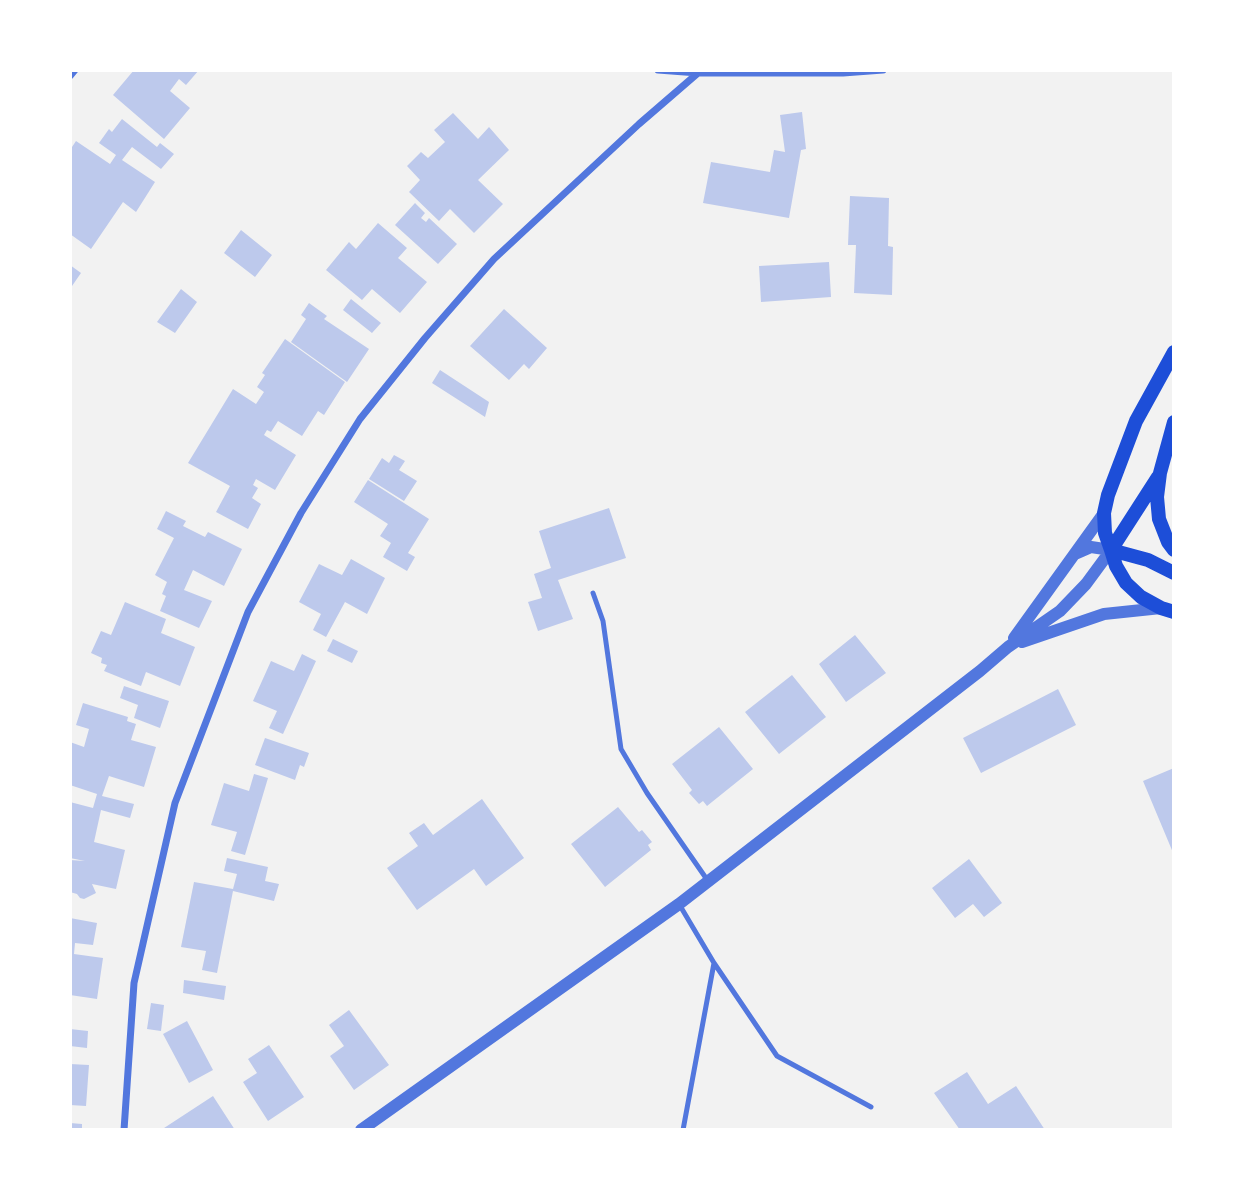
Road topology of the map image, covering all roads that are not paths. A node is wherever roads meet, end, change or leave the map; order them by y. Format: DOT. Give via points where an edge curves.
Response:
graph roads {
  1 [pos="75,70"];
  2 [pos="657,70"];
  3 [pos="883,70"];
  4 [pos="698,73"];
  5 [pos="70,76"];
  6 [pos="1174,352"];
  7 [pos="1174,422"];
  8 [pos="1160,473"];
  9 [pos="1104,513"];
  10 [pos="1111,550"];
  11 [pos="1174,550"];
  12 [pos="1075,554"];
  13 [pos="1174,573"];
  14 [pos="593,593"];
  15 [pos="1167,610"];
  16 [pos="1008,647"];
  17 [pos="708,881"];
  18 [pos="679,904"];
  19 [pos="714,963"];
  20 [pos="871,1107"];
  21 [pos="124,1130"];
  22 [pos="361,1130"];
  23 [pos="683,1130"];
  1 -- 5 [label="street"];
  2 -- 4 [label="street"];
  3 -- 4 [label="street"];
  4 -- 21 [label="street" via="494,259 360,419 301,513 248,612 174,803 134,983"];
  6 -- 9 [label="main road" via="1136,421"];
  7 -- 8 [label="main road"];
  8 -- 10 [label="main road"];
  8 -- 11 [label="main road" via="1159,519"];
  9 -- 10 [label="main road"];
  9 -- 12 [label="street"];
  10 -- 12 [label="street" via="1091,547"];
  10 -- 13 [label="main road" via="1149,560"];
  10 -- 15 [label="main road" via="1126,583"];
  10 -- 16 [label="street" via="1060,611"];
  12 -- 16 [label="street"];
  14 -- 17 [label="lane" via="603,621 621,749"];
  15 -- 16 [label="street" via="1104,614"];
  16 -- 17 [label="street"];
  17 -- 18 [label="street"];
  18 -- 19 [label="lane"];
  18 -- 22 [label="street"];
  19 -- 20 [label="lane" via="777,1056"];
  19 -- 23 [label="lane"];
}
